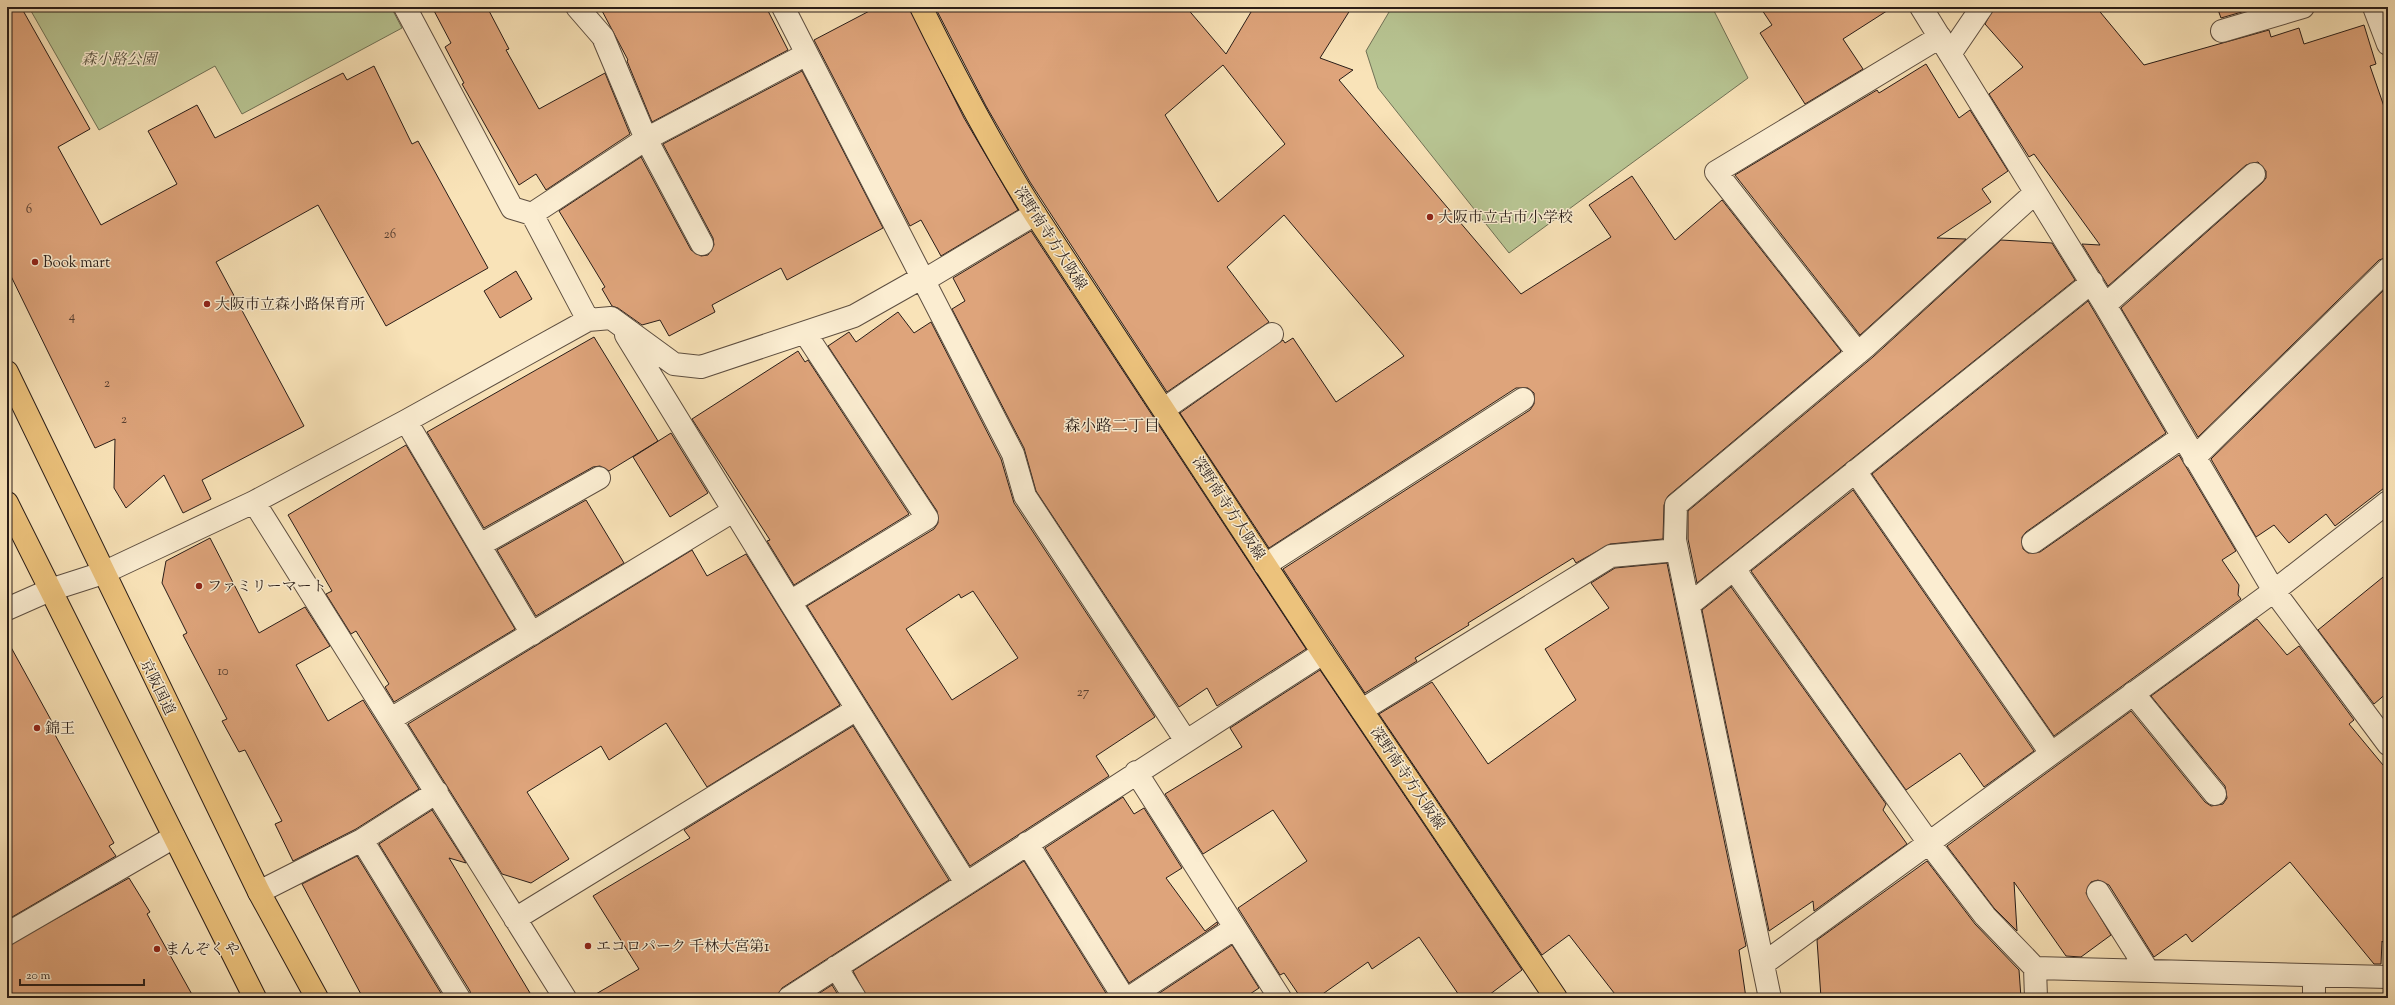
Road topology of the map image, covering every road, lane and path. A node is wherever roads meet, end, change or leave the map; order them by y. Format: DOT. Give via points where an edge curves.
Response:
graph roads {
  1 [pos="405,7"];
  2 [pos="577,7"];
  3 [pos="783,7"];
  4 [pos="921,7"];
  5 [pos="1921,7"];
  6 [pos="1982,7"];
  7 [pos="2303,7"];
  8 [pos="2374,7"];
  9 [pos="2222,31"];
  10 [pos="2388,44"];
  11 [pos="1945,45"];
  12 [pos="807,54"];
  13 [pos="646,139"];
  14 [pos="2254,174"];
  15 [pos="2035,193"];
  16 [pos="532,214"];
  17 [pos="1035,214"];
  18 [pos="702,244"];
  19 [pos="2388,269"];
  20 [pos="923,277"];
  21 [pos="2092,282"];
  22 [pos="2105,305"];
  23 [pos="588,320"];
  24 [pos="620,325"];
  25 [pos="805,333"];
  26 [pos="1272,334"];
  27 [pos="1858,353"];
  28 [pos="7,372"];
  29 [pos="1523,400"];
  30 [pos="1164,409"];
  31 [pos="406,421"];
  32 [pos="2182,436"];
  33 [pos="2194,458"];
  34 [pos="1855,471"];
  35 [pos="599,478"];
  36 [pos="254,502"];
  37 [pos="2388,502"];
  38 [pos="8,505"];
  39 [pos="733,511"];
  40 [pos="2033,542"];
  41 [pos="480,545"];
  42 [pos="1677,550"];
  43 [pos="1265,564"];
  44 [pos="1734,568"];
  45 [pos="103,573"];
  46 [pos="50,590"];
  47 [pos="2274,591"];
  48 [pos="790,602"];
  49 [pos="1690,604"];
  50 [pos="7,609"];
  51 [pos="532,634"];
  52 [pos="1323,653"];
  53 [pos="2133,693"];
  54 [pos="857,709"];
  55 [pos="1362,710"];
  56 [pos="391,719"];
  57 [pos="2385,734"];
  58 [pos="1186,741"];
  59 [pos="2051,753"];
  60 [pos="1136,772"];
  61 [pos="437,792"];
  62 [pos="2215,794"];
  63 [pos="174,837"];
  64 [pos="362,840"];
  65 [pos="1027,843"];
  66 [pos="1929,843"];
  67 [pos="966,883"];
  68 [pos="259,892"];
  69 [pos="2098,892"];
  70 [pos="515,919"];
  71 [pos="1235,928"];
  72 [pos="7,934"];
  73 [pos="1763,964"];
  74 [pos="836,967"];
  75 [pos="2035,968"];
  76 [pos="2148,971"];
  77 [pos="2314,976"];
  78 [pos="2388,977"];
  79 [pos="255,998"];
  80 [pos="317,998"];
  81 [pos="458,998"];
  82 [pos="565,998"];
  83 [pos="789,998"];
  84 [pos="855,998"];
  85 [pos="1124,998"];
  86 [pos="1128,998"];
  87 [pos="1280,998"];
  88 [pos="1556,998"];
  89 [pos="1770,998"];
  90 [pos="2036,998"];
  91 [pos="2314,998"];
  1 -- 16 [label="street" via="512,208"];
  2 -- 13 [label="street" via="603,37"];
  3 -- 12 [label="street"];
  4 -- 17 [label="main road, 深野南寺方大阪線" via="971,107"];
  5 -- 11 [label="street"];
  6 -- 11 [label="street"];
  7 -- 9 [label="street"];
  8 -- 10 [label="street"];
  11 -- 15 [label="street"];
  11 -- 27 [label="street" via="1716,172"];
  12 -- 13 [label="street"];
  12 -- 20 [label="street"];
  13 -- 16 [label="street"];
  13 -- 18 [label="street"];
  14 -- 22 [label="street"];
  15 -- 21 [label="street"];
  15 -- 27 [label="street"];
  16 -- 23 [label="street"];
  17 -- 20 [label="street" via="933,275"];
  17 -- 30 [label="main road, 深野南寺方大阪線"];
  19 -- 33 [label="street"];
  20 -- 25 [label="street" via="854,316"];
  20 -- 58 [label="street" via="1013,454 1025,496"];
  21 -- 22 [label="street"];
  21 -- 34 [label="street"];
  22 -- 32 [label="street"];
  23 -- 24 [label="street" via="611,318"];
  23 -- 31 [label="street"];
  24 -- 25 [label="street" via="674,364 701,367"];
  24 -- 39 [label="street"];
  25 -- 48 [label="street" via="927,518"];
  26 -- 30 [label="street"];
  27 -- 42 [label="street" via="1676,505"];
  28 -- 45 [label="main road, 京阪国道"];
  29 -- 43 [label="street"];
  30 -- 43 [label="main road, 深野南寺方大阪線"];
  31 -- 36 [label="street"];
  31 -- 41 [label="street"];
  32 -- 33 [label="street"];
  32 -- 40 [label="street"];
  33 -- 47 [label="street"];
  34 -- 44 [label="street"];
  34 -- 59 [label="street"];
  35 -- 41 [label="street"];
  36 -- 45 [label="street"];
  36 -- 56 [label="street"];
  37 -- 47 [label="street"];
  38 -- 46 [label="main road"];
  39 -- 48 [label="street"];
  39 -- 51 [label="street"];
  41 -- 51 [label="street"];
  42 -- 49 [label="street"];
  42 -- 55 [label="street" via="1611,556"];
  43 -- 52 [label="main road, 深野南寺方大阪線"];
  44 -- 49 [label="street"];
  44 -- 66 [label="street"];
  45 -- 46 [label="street"];
  45 -- 68 [label="main road, 京阪国道"];
  46 -- 50 [label="street"];
  46 -- 63 [label="main road"];
  47 -- 53 [label="street"];
  47 -- 57 [label="street"];
  48 -- 54 [label="street"];
  49 -- 73 [label="street"];
  51 -- 56 [label="street"];
  52 -- 55 [label="main road, 深野南寺方大阪線"];
  52 -- 58 [label="street"];
  53 -- 59 [label="street"];
  53 -- 62 [label="street"];
  54 -- 67 [label="street"];
  54 -- 70 [label="street"];
  55 -- 88 [label="main road, 深野南寺方大阪線"];
  56 -- 61 [label="street"];
  58 -- 60 [label="street"];
  59 -- 66 [label="street"];
  60 -- 65 [label="street"];
  60 -- 71 [label="street"];
  61 -- 64 [label="street"];
  61 -- 70 [label="street"];
  63 -- 72 [label="street"];
  63 -- 79 [label="main road"];
  64 -- 68 [label="street"];
  64 -- 81 [label="street"];
  65 -- 67 [label="street"];
  65 -- 85 [label="street"];
  66 -- 73 [label="street"];
  66 -- 75 [label="street" via="1985,916"];
  67 -- 74 [label="street"];
  68 -- 80 [label="main road, 京阪国道"];
  69 -- 76 [label="street"];
  70 -- 82 [label="street"];
  71 -- 86 [label="street"];
  71 -- 87 [label="street"];
  73 -- 89 [label="street"];
  74 -- 83 [label="street"];
  74 -- 84 [label="street"];
  75 -- 76 [label="street"];
  75 -- 90 [label="street"];
  76 -- 77 [label="street"];
  77 -- 78 [label="street"];
  77 -- 91 [label="street"];
}
